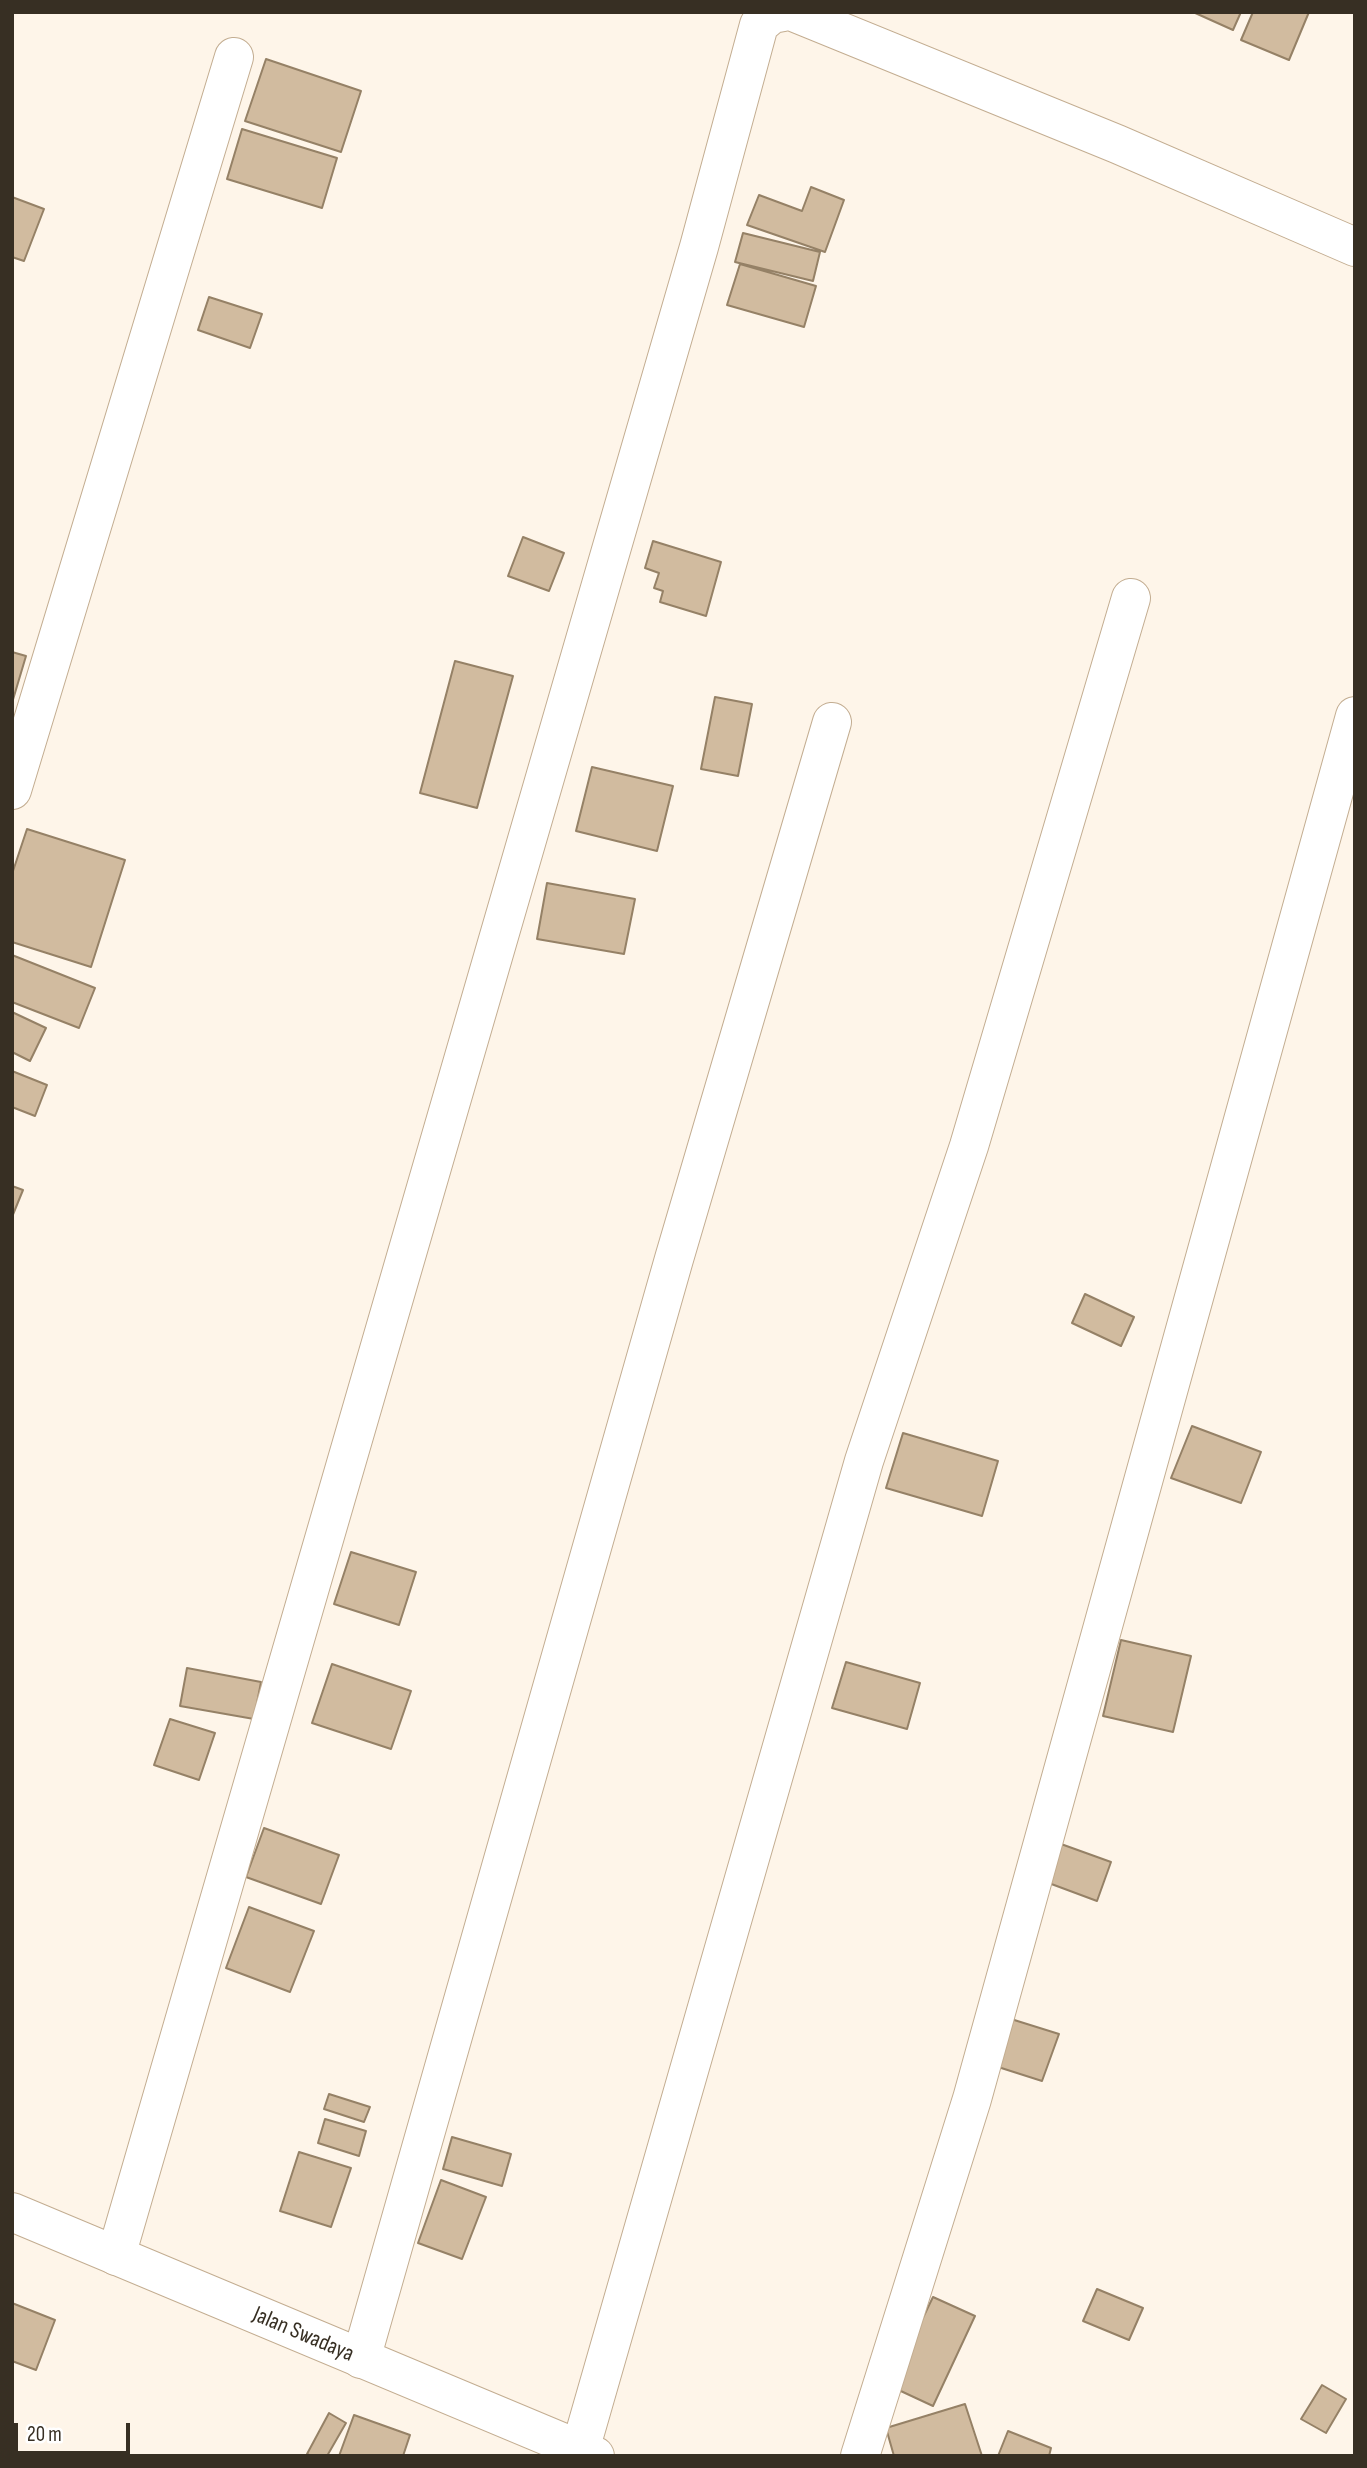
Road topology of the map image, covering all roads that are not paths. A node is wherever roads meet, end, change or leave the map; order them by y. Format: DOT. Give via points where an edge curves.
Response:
graph roads {
  1 [pos="783,12"];
  2 [pos="793,12"];
  3 [pos="234,57"];
  4 [pos="1355,247"];
  5 [pos="1131,598"];
  6 [pos="1355,716"];
  7 [pos="832,722"];
  8 [pos="12,790"];
  9 [pos="12,2213"];
  10 [pos="116,2256"];
  11 [pos="360,2359"];
  12 [pos="588,2453"];
  13 [pos="860,2456"];
  1 -- 10 [label="street" via="759,24 687,287"];
  2 -- 4 [label="street"];
  3 -- 8 [label="street"];
  5 -- 12 [label="street" via="969,1146 864,1461"];
  6 -- 13 [label="street" via="972,2099"];
  7 -- 11 [label="street"];
  9 -- 10 [label="street, Jalan Swadaya"];
  10 -- 11 [label="street, Jalan Swadaya"];
  11 -- 12 [label="street, Jalan Swadaya"];
}
